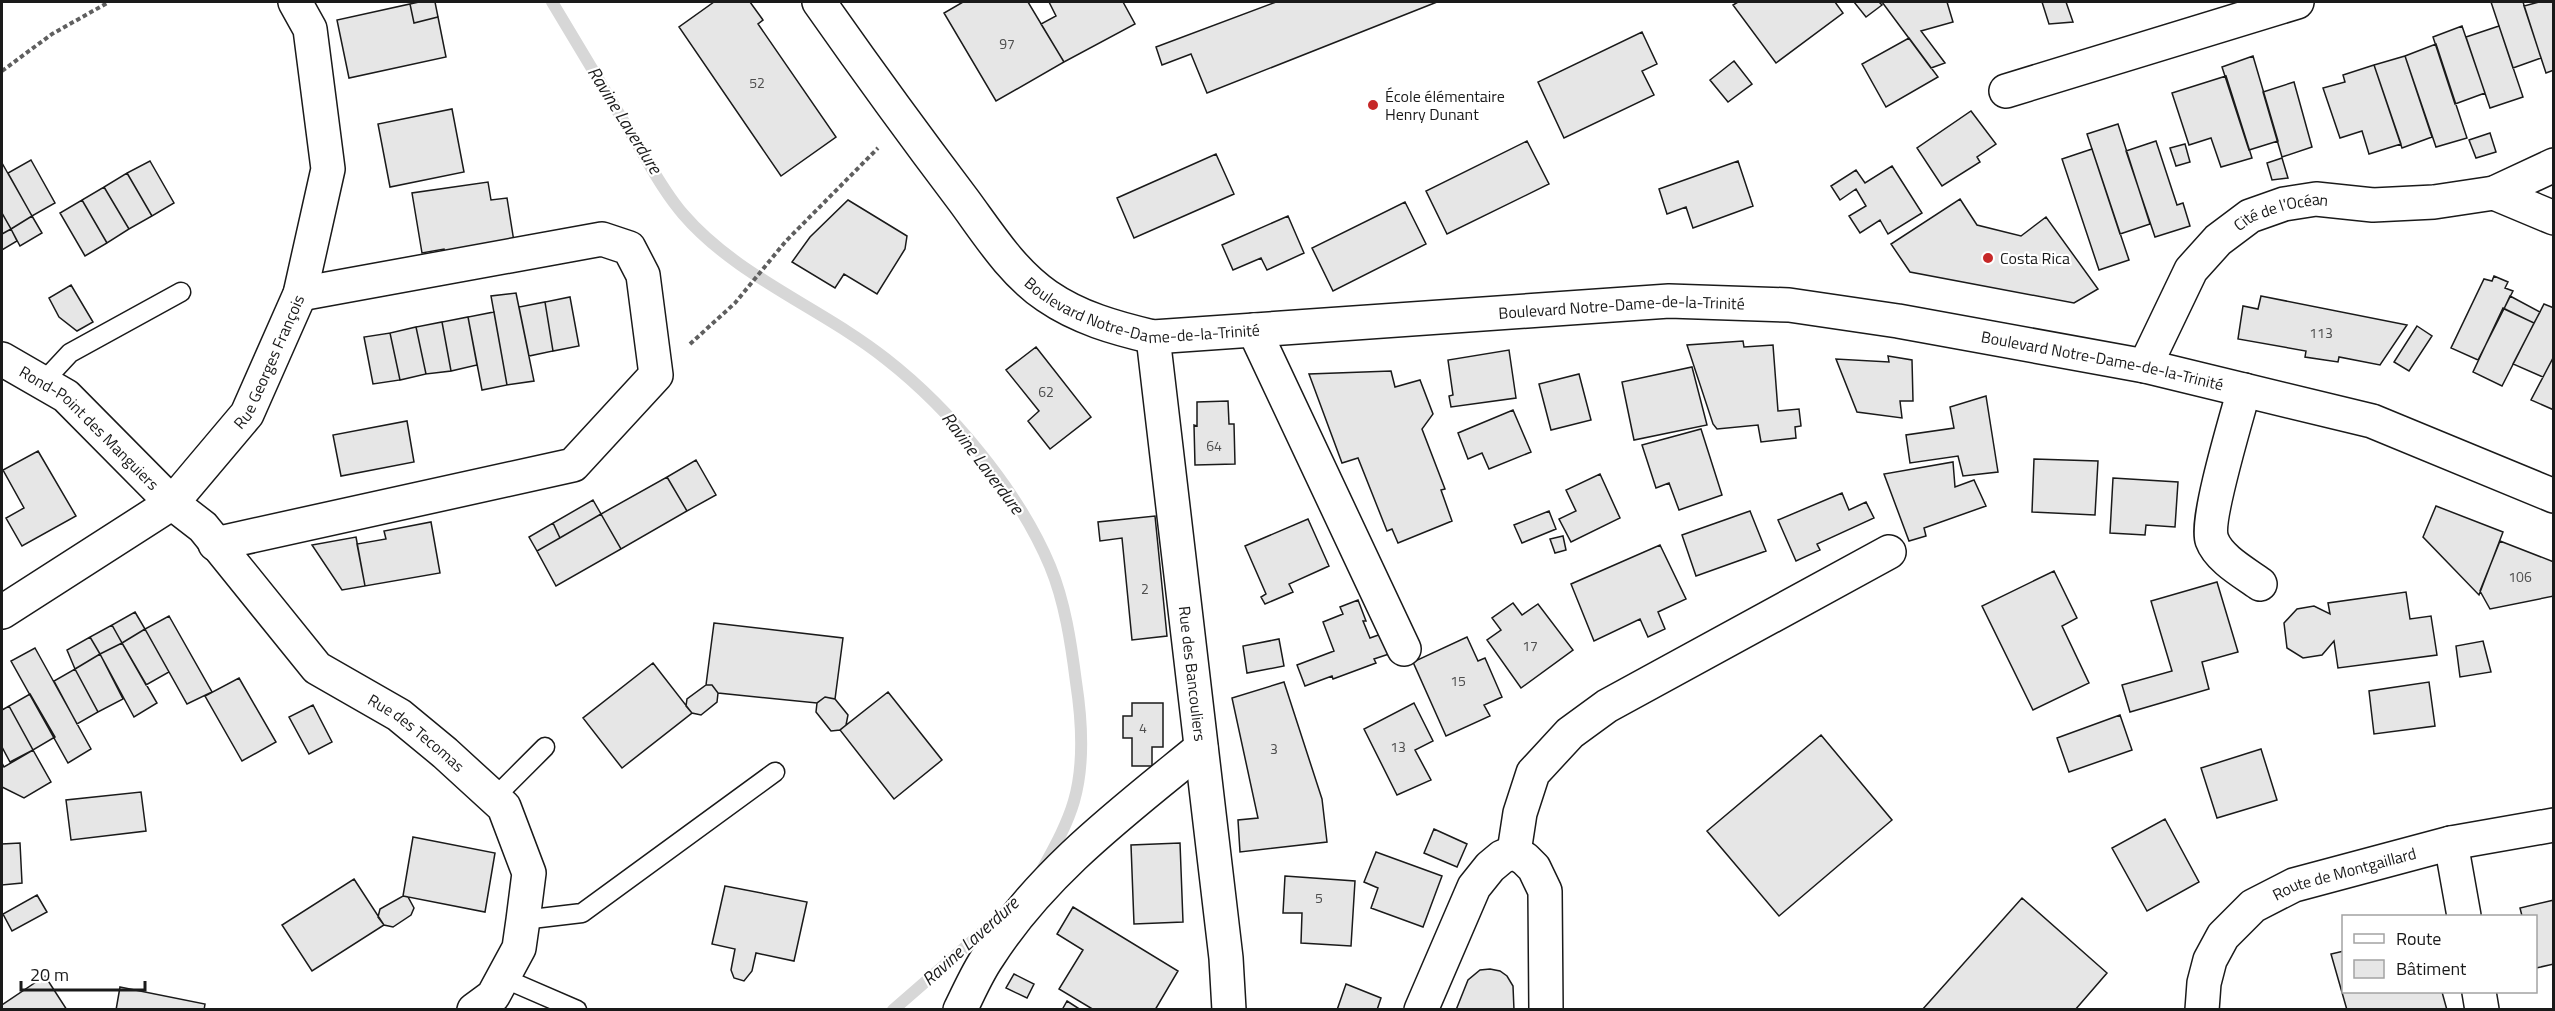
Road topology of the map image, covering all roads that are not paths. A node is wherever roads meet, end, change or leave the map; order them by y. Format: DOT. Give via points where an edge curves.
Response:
graph roads {
  1 [pos="295,2"];
  2 [pos="819,2"];
  3 [pos="2297,2"];
  4 [pos="2006,91"];
  5 [pos="2553,165"];
  6 [pos="2494,193"];
  7 [pos="2553,218"];
  8 [pos="181,292"];
  9 [pos="300,294"];
  10 [pos="1254,330"];
  11 [pos="1153,338"];
  12 [pos="2,359"];
  13 [pos="2145,366"];
  14 [pos="43,382"];
  15 [pos="2244,390"];
  16 [pos="2553,496"];
  17 [pos="171,503"];
  18 [pos="215,544"];
  19 [pos="1889,552"];
  20 [pos="2260,584"];
  21 [pos="2,612"];
  22 [pos="1404,649"];
  23 [pos="544,747"];
  24 [pos="1201,748"];
  25 [pos="775,772"];
  26 [pos="494,798"];
  27 [pos="2553,825"];
  28 [pos="2451,843"];
  29 [pos="1514,852"];
  30 [pos="2464,915"];
  31 [pos="524,920"];
  32 [pos="502,978"];
  33 [pos="2479,993"];
  34 [pos="474,1010"];
  35 [pos="577,1010"];
  36 [pos="960,1010"];
  37 [pos="1229,1010"];
  38 [pos="1421,1010"];
  39 [pos="1546,1010"];
  40 [pos="2202,1010"];
  41 [pos="2482,1010"];
  1 -- 9 [label="street, Rue Georges François" via="310,29 328,169"];
  2 -- 11 [label="street, Boulevard Notre-Dame-de-la-Trinité" via="903,122 1020,275 1078,315"];
  3 -- 4 [label="street"];
  5 -- 6 [label="street, Cité de l'Océan"];
  6 -- 7 [label="street"];
  6 -- 13 [label="street, Cité de l'Océan" via="2434,202 2373,205 2316,199 2284,204 2250,216 2218,240 2191,270"];
  8 -- 14 [label="lane" via="70,353"];
  9 -- 17 [label="street, Rue Georges François" via="247,414"];
  9 -- 18 [label="street" via="602,238 628,248 643,275 656,375 573,465"];
  10 -- 11 [label="street, Boulevard Notre-Dame-de-la-Trinité"];
  10 -- 13 [label="street, Boulevard Notre-Dame-de-la-Trinité" via="1669,301 1778,305 1898,321"];
  10 -- 22 [label="street"];
  11 -- 24 [label="street, Rue des Bancouliers"];
  12 -- 14 [label="street, Rond-Point des Manguiers"];
  13 -- 15 [label="street, Boulevard Notre-Dame-de-la-Trinité"];
  14 -- 17 [label="street, Rond-Point des Manguiers" via="66,396"];
  15 -- 16 [label="street, Boulevard Notre-Dame-de-la-Trinité" via="2372,421"];
  15 -- 20 [label="street" via="2211,518 2212,540 2224,557"];
  17 -- 18 [label="street, Rue des Tecomas" via="202,527"];
  17 -- 21 [label="street, Rue Georges François"];
  18 -- 26 [label="street, Rue des Tecomas" via="317,668 399,715"];
  19 -- 29 [label="street" via="1607,705 1570,733 1533,773 1520,813"];
  23 -- 26 [label="lane"];
  24 -- 36 [label="street" via="1086,842 1034,896 988,957"];
  24 -- 37 [label="street, Rue des Bancouliers"];
  25 -- 31 [label="lane" via="582,913"];
  26 -- 31 [label="street, Rue des Tecomas" via="504,807 529,873"];
  27 -- 28 [label="street, Route de Montgaillard"];
  28 -- 30 [label="street"];
  28 -- 40 [label="street, Route de Montgaillard" via="2294,885 2253,906 2223,936 2210,960"];
  29 -- 38 [label="street" via="1490,867 1474,887"];
  29 -- 39 [label="street" via="1534,868 1545,891"];
  31 -- 32 [label="street, Rue des Tecomas" via="519,948"];
  32 -- 34 [label="street, Rue des Tecomas" via="493,996"];
  32 -- 35 [label="lane"];
  33 -- 41 [label="street"];
}
